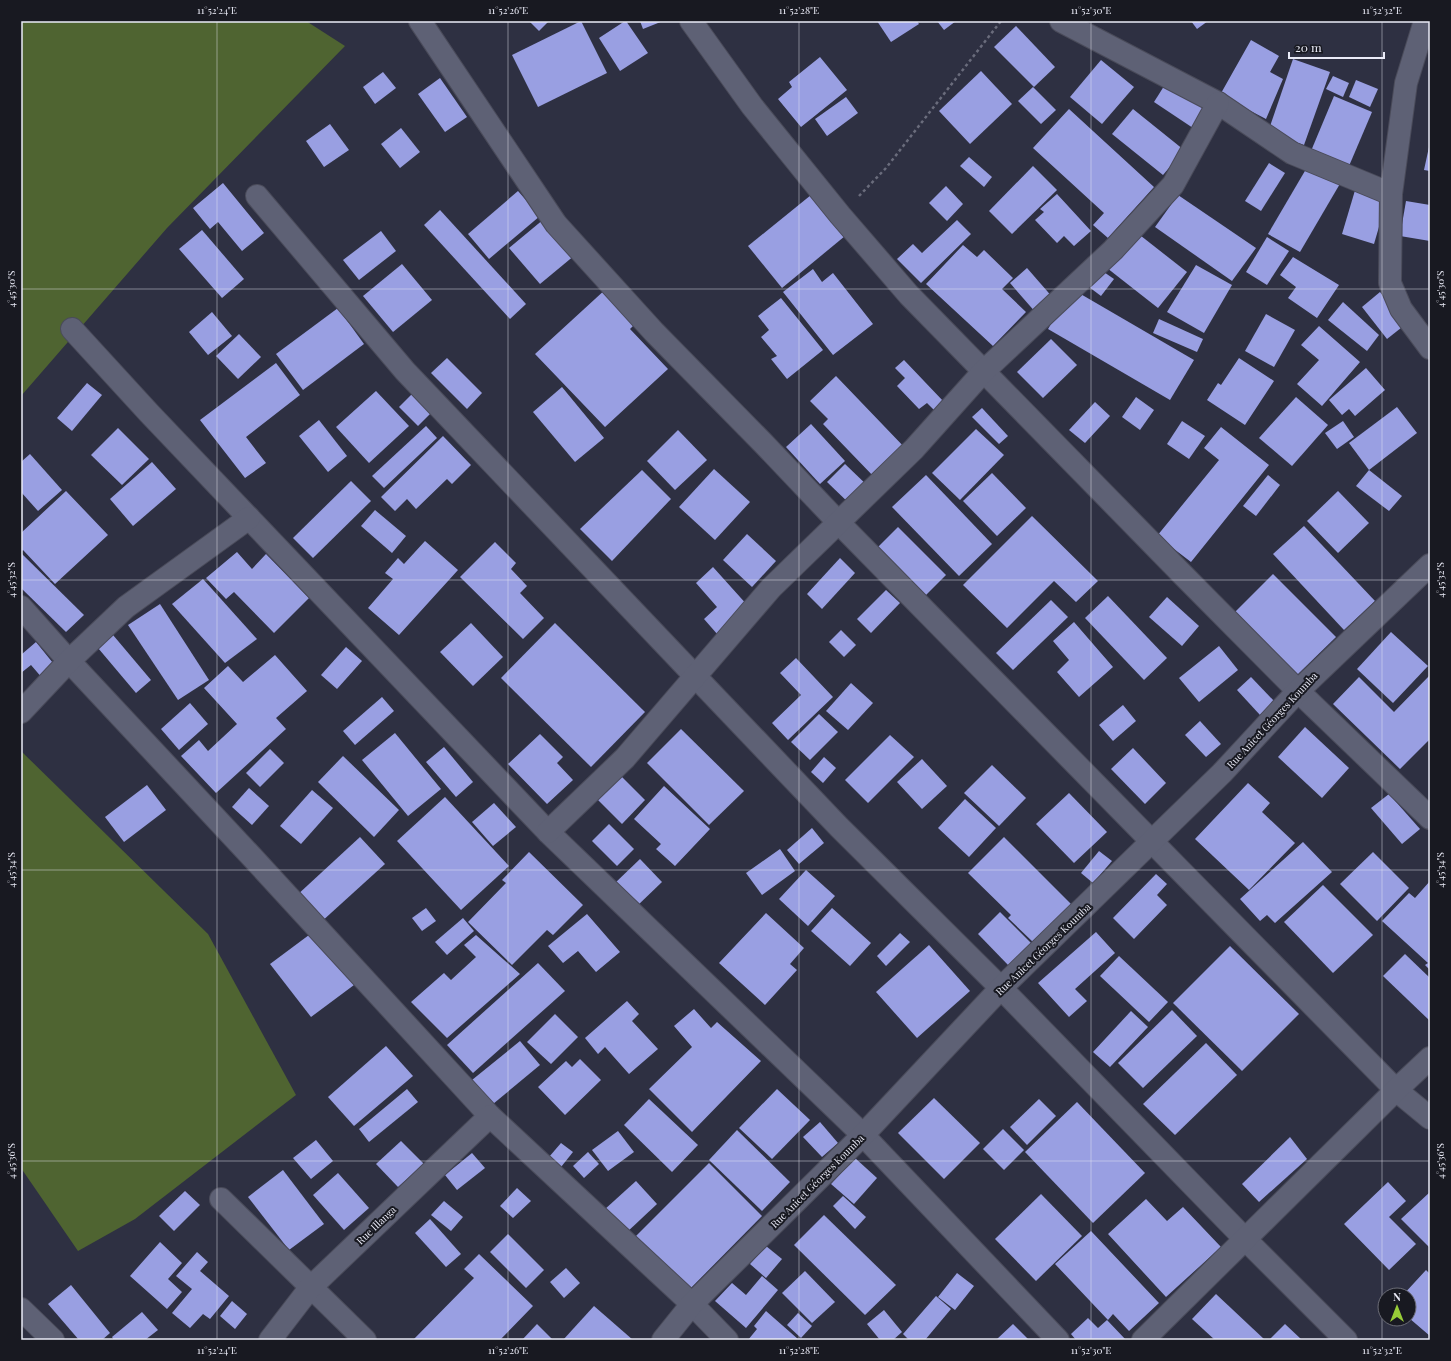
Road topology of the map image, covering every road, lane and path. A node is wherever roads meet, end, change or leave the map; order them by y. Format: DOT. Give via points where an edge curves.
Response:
graph roads {
  1 [pos="420,21"];
  2 [pos="691,21"];
  3 [pos="1002,21"];
  4 [pos="1061,21"];
  5 [pos="1425,21"];
  6 [pos="1218,103"];
  7 [pos="1391,194"];
  8 [pos="257,196"];
  9 [pos="840,215"];
  10 [pos="72,329"];
  11 [pos="1430,348"];
  12 [pos="983,372"];
  13 [pos="249,518"];
  14 [pos="838,523"];
  15 [pos="1430,565"];
  16 [pos="21,607"];
  17 [pos="69,662"];
  18 [pos="695,676"];
  19 [pos="1298,691"];
  20 [pos="21,712"];
  21 [pos="1430,818"];
  22 [pos="548,832"];
  23 [pos="1152,842"];
  24 [pos="1001,988"];
  25 [pos="1430,1058"];
  26 [pos="1396,1090"];
  27 [pos="490,1116"];
  28 [pos="1430,1118"];
  29 [pos="863,1135"];
  30 [pos="221,1199"];
  31 [pos="1244,1239"];
  32 [pos="310,1288"];
  33 [pos="692,1304"];
  34 [pos="21,1309"];
  35 [pos="53,1340"];
  36 [pos="270,1340"];
  37 [pos="365,1340"];
  38 [pos="663,1340"];
  39 [pos="728,1340"];
  40 [pos="1058,1340"];
  41 [pos="1143,1340"];
  42 [pos="1346,1340"];
  1 -- 14 [label="street" via="556,224 654,332 764,443"];
  2 -- 9 [label="street" via="752,106"];
  3 -- 9 [label="path" via="886,168"];
  4 -- 6 [label="street"];
  5 -- 7 [label="street" via="1406,83"];
  6 -- 7 [label="street" via="1292,153"];
  6 -- 12 [label="street" via="1173,185 1113,250"];
  7 -- 11 [label="street" via="1390,283 1401,309"];
  8 -- 18 [label="street" via="405,371"];
  9 -- 12 [label="street" via="909,295"];
  10 -- 13 [label="street"];
  12 -- 14 [label="street" via="914,449"];
  12 -- 19 [label="street"];
  13 -- 17 [label="street" via="126,607"];
  13 -- 22 [label="street"];
  14 -- 18 [label="street" via="771,588"];
  14 -- 23 [label="street"];
  15 -- 19 [label="street, Rue Anicet Géorges Koumba"];
  16 -- 17 [label="street"];
  17 -- 20 [label="street"];
  17 -- 27 [label="street"];
  18 -- 22 [label="street" via="625,758"];
  18 -- 24 [label="street" via="839,827"];
  19 -- 21 [label="street"];
  19 -- 23 [label="street, Rue Anicet Géorges Koumba" via="1222,773"];
  22 -- 29 [label="street"];
  23 -- 24 [label="street, Rue Anicet Géorges Koumba"];
  23 -- 26 [label="street"];
  24 -- 29 [label="street, Rue Anicet Géorges Koumba"];
  24 -- 31 [label="street"];
  25 -- 26 [label="street"];
  26 -- 28 [label="street"];
  26 -- 31 [label="street"];
  27 -- 32 [label="street, Rue Illanga"];
  27 -- 33 [label="street"];
  29 -- 33 [label="street, Rue Anicet Géorges Koumba"];
  29 -- 40 [label="street"];
  30 -- 32 [label="street"];
  31 -- 41 [label="street"];
  31 -- 42 [label="street"];
  32 -- 36 [label="street, Rue Illanga"];
  32 -- 37 [label="street"];
  33 -- 38 [label="street, Rue Anicet Géorges Koumba"];
  33 -- 39 [label="street"];
  34 -- 35 [label="street"];
}
